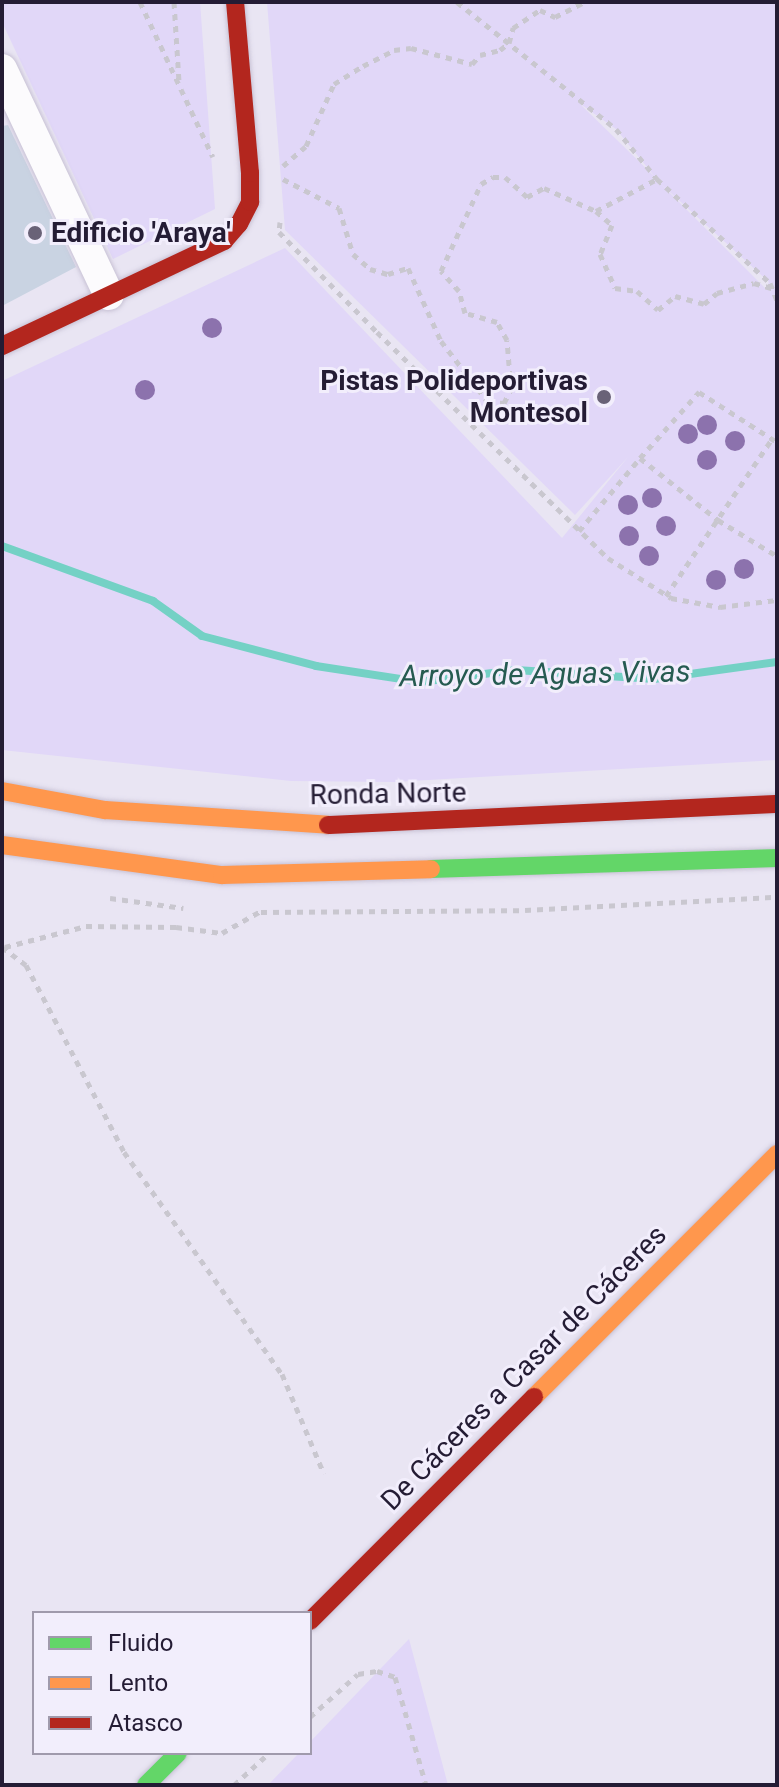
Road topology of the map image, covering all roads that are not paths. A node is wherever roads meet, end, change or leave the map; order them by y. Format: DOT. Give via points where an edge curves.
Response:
graph roads {
  1 [pos="235,2"];
  2 [pos="2,69"];
  3 [pos="109,295"];
  4 [pos="2,346"];
  5 [pos="2,791"];
  6 [pos="777,804"];
  7 [pos="2,845"];
  8 [pos="777,858"];
  9 [pos="777,1154"];
  10 [pos="312,1619"];
  11 [pos="176,1755"];
  12 [pos="146,1785"];
  1 -- 3 [label="main road" via="250,202 224,241"];
  2 -- 3 [label="street"];
  3 -- 4 [label="main road"];
  5 -- 6 [label="main road, Ronda Norte" via="105,810 352,827"];
  7 -- 8 [label="main road" via="222,875"];
  9 -- 10 [label="main road, De Cáceres a Casar de Cáceres"];
  11 -- 12 [label="main road"];
}
